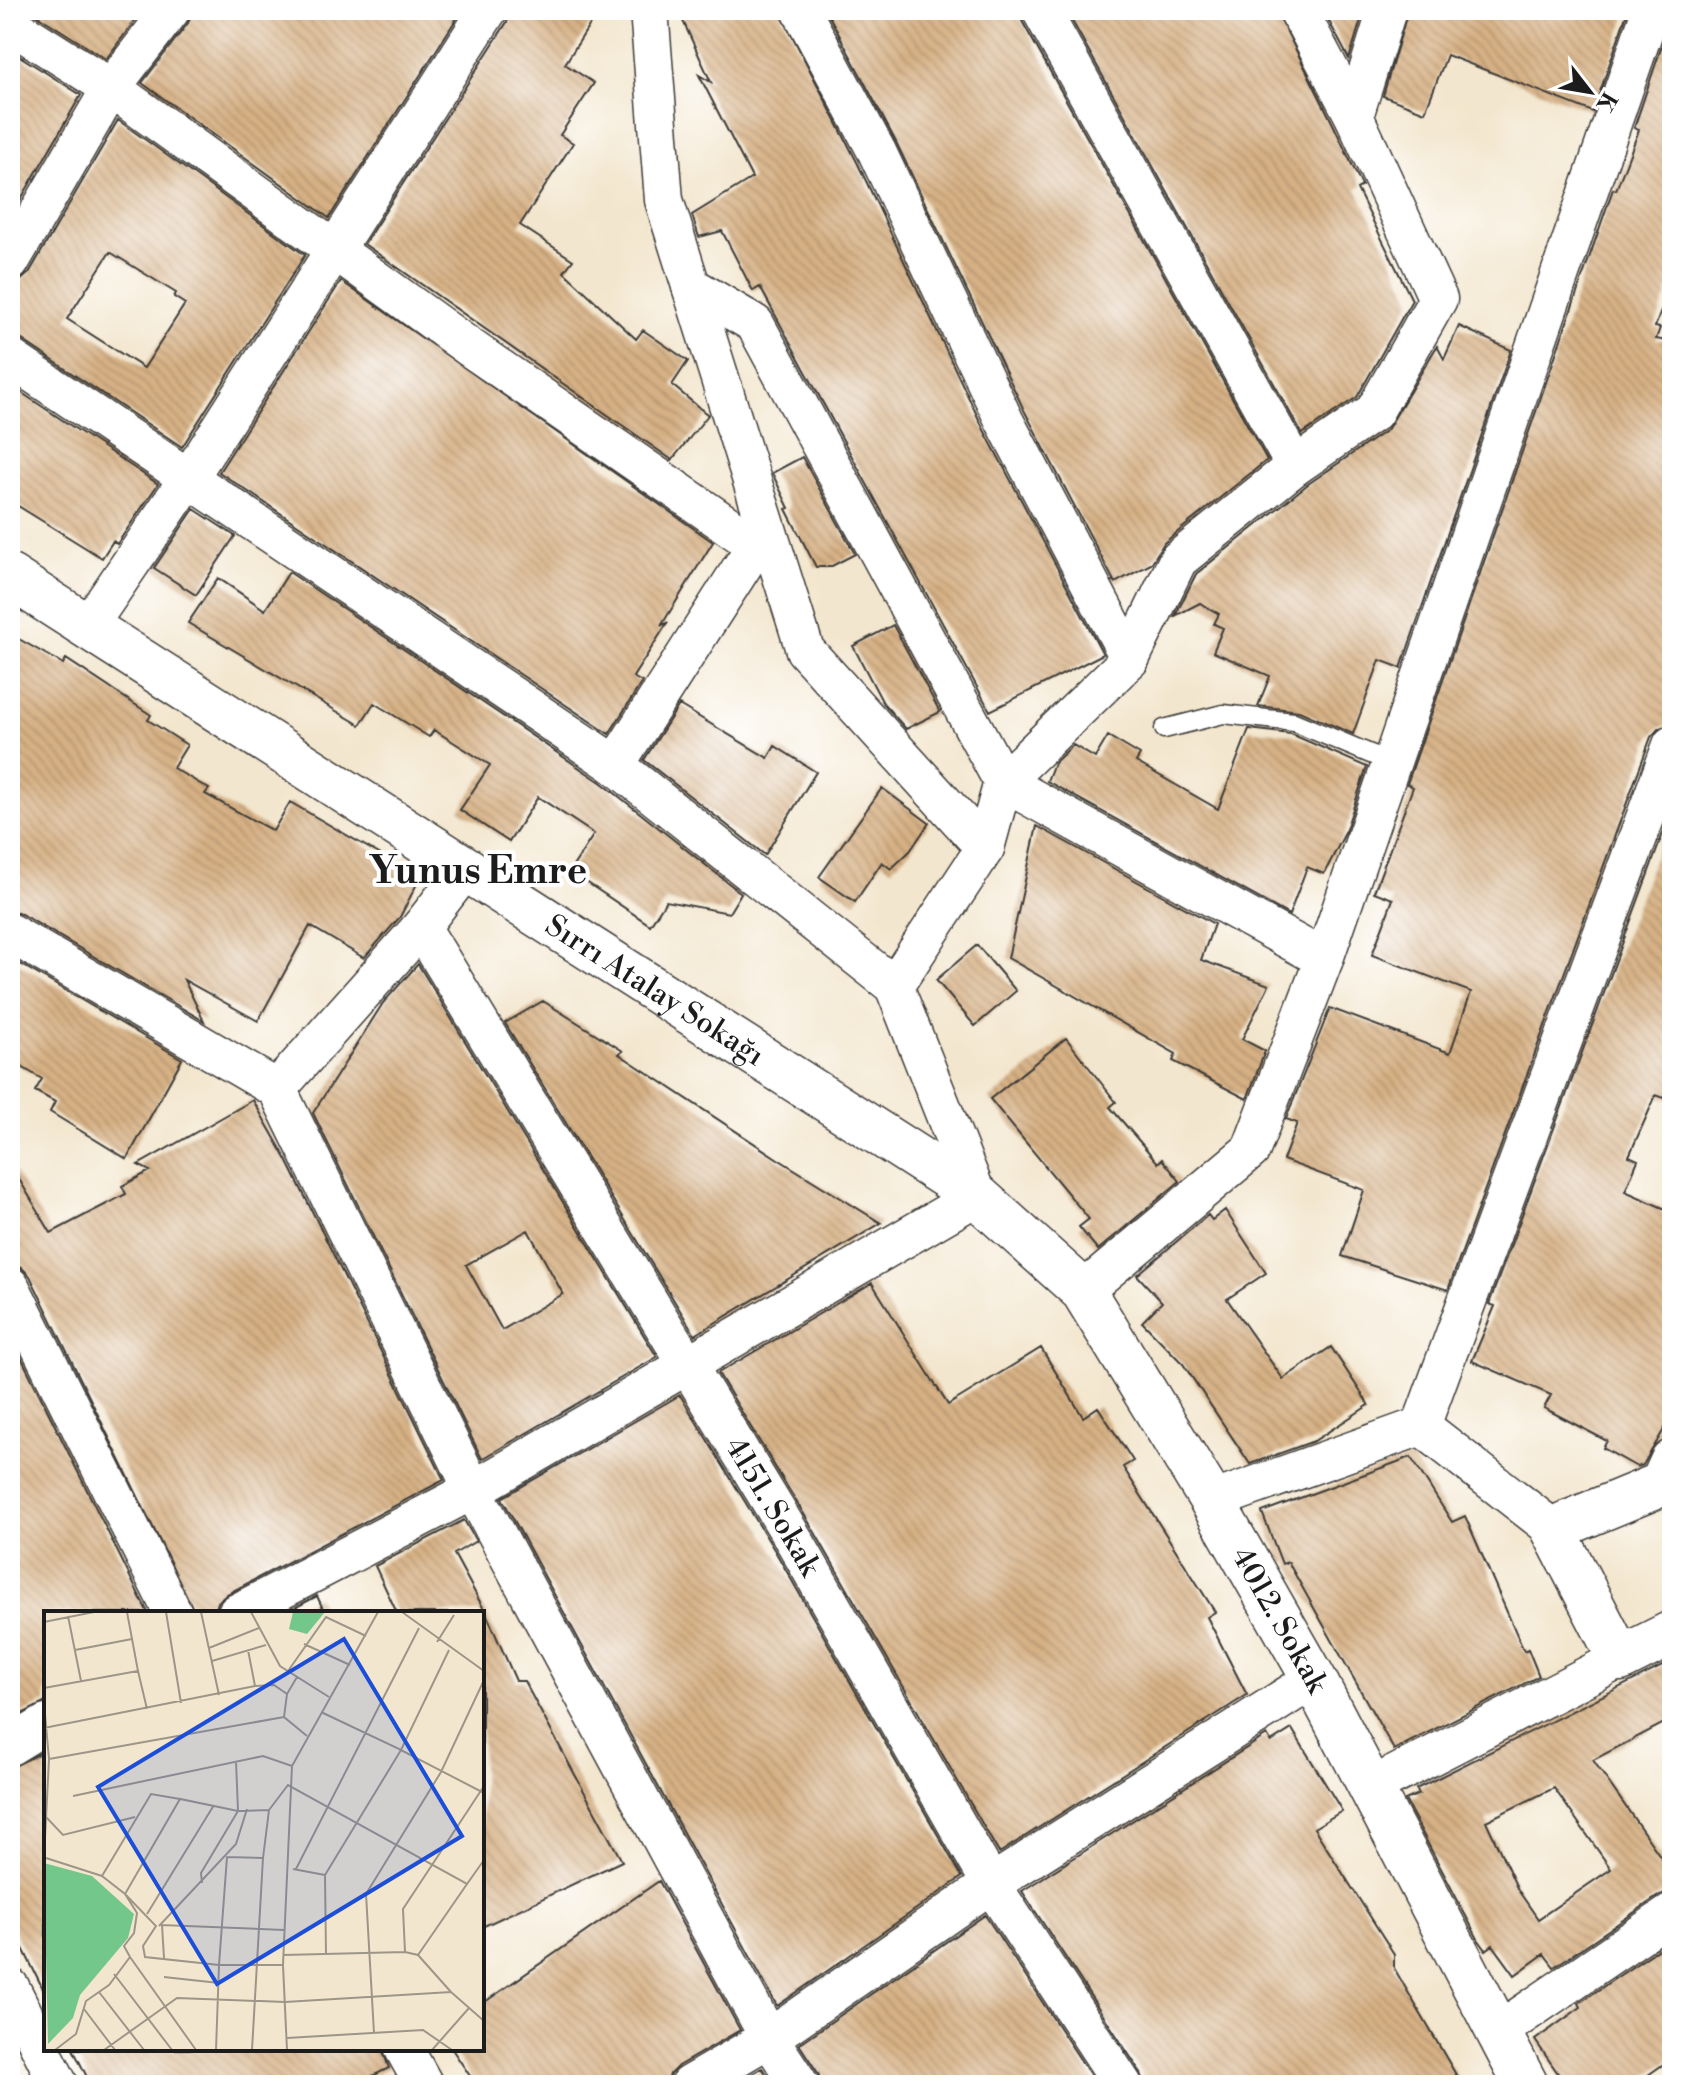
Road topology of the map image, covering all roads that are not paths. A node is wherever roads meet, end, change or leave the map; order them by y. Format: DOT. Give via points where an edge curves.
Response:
graph roads {
  1 [pos="171,10"];
  2 [pos="488,10"];
  3 [pos="649,10"];
  4 [pos="801,10"];
  5 [pos="1041,10"];
  6 [pos="1298,10"];
  7 [pos="1387,10"];
  8 [pos="1651,10"];
  9 [pos="10,24"];
  10 [pos="111,88"];
  11 [pos="1354,116"];
  12 [pos="335,251"];
  13 [pos="10,262"];
  14 [pos="691,286"];
  15 [pos="10,358"];
  16 [pos="1295,466"];
  17 [pos="190,476"];
  18 [pos="10,577"];
  19 [pos="88,626"];
  20 [pos="1130,659"];
  21 [pos="1164,729"];
  22 [pos="1672,745"];
  23 [pos="1392,763"];
  24 [pos="615,765"];
  25 [pos="1003,782"];
  26 [pos="985,848"];
  27 [pos="465,870"];
  28 [pos="421,927"];
  29 [pos="10,933"];
  30 [pos="1324,959"];
  31 [pos="894,986"];
  32 [pos="277,1089"];
  33 [pos="977,1196"];
  34 [pos="10,1286"];
  35 [pos="1083,1291"];
  36 [pos="690,1365"];
  37 [pos="1421,1426"];
  38 [pos="1672,1462"];
  39 [pos="473,1490"];
  40 [pos="1212,1501"];
  41 [pos="1553,1529"];
  42 [pos="172,1611"];
  43 [pos="241,1611"];
  44 [pos="1672,1633"];
  45 [pos="1620,1659"];
  46 [pos="1314,1679"];
  47 [pos="44,1725"];
  48 [pos="10,1746"];
  49 [pos="1373,1786"];
  50 [pos="991,1884"];
  51 [pos="1672,1913"];
  52 [pos="10,1987"];
  53 [pos="1496,2033"];
  54 [pos="769,2038"];
  55 [pos="405,2051"];
  56 [pos="59,2085"];
  57 [pos="424,2085"];
  58 [pos="689,2085"];
  59 [pos="800,2085"];
  60 [pos="1123,2085"];
  61 [pos="1526,2085"];
  1 -- 10 [label="street"];
  2 -- 12 [label="street"];
  3 -- 14 [label="street" via="664,200"];
  4 -- 20 [label="street" via="877,152 1004,420"];
  5 -- 16 [label="street"];
  6 -- 11 [label="street"];
  7 -- 11 [label="street"];
  8 -- 23 [label="street"];
  9 -- 10 [label="street"];
  10 -- 12 [label="street"];
  10 -- 13 [label="street"];
  11 -- 16 [label="street" via="1438,299 1374,412"];
  12 -- 17 [label="street"];
  12 -- 24 [label="street" via="756,545"];
  14 -- 25 [label="street" via="755,324"];
  14 -- 26 [label="street" via="805,650"];
  15 -- 17 [label="street"];
  16 -- 20 [label="street" via="1178,560"];
  17 -- 19 [label="street"];
  17 -- 24 [label="street"];
  18 -- 19 [label="main road, Sırrı Atalay Sokağı"];
  19 -- 27 [label="main road, Sırrı Atalay Sokağı"];
  20 -- 25 [label="street"];
  21 -- 23 [label="lane" via="1223,714 1294,722"];
  22 -- 37 [label="street"];
  23 -- 30 [label="street"];
  24 -- 31 [label="street"];
  25 -- 26 [label="street"];
  25 -- 30 [label="street"];
  26 -- 31 [label="street"];
  27 -- 28 [label="street"];
  27 -- 33 [label="main road, Sırrı Atalay Sokağı"];
  28 -- 32 [label="street"];
  28 -- 36 [label="street, 4151. Sokak"];
  29 -- 32 [label="street"];
  30 -- 35 [label="street" via="1251,1150"];
  31 -- 33 [label="street"];
  32 -- 39 [label="street"];
  33 -- 35 [label="main road, 4012. Sokak"];
  33 -- 36 [label="street"];
  34 -- 42 [label="street"];
  35 -- 40 [label="main road, 4012. Sokak"];
  36 -- 39 [label="street"];
  36 -- 50 [label="street, 4151. Sokak"];
  37 -- 40 [label="street"];
  37 -- 41 [label="street"];
  38 -- 41 [label="main road" via="1662,1484"];
  39 -- 43 [label="street"];
  39 -- 54 [label="street"];
  40 -- 46 [label="main road, 4012. Sokak"];
  41 -- 45 [label="main road"];
  44 -- 45 [label="main road"];
  45 -- 49 [label="street"];
  46 -- 49 [label="main road, 4012. Sokak"];
  46 -- 50 [label="street"];
  47 -- 48 [label="street"];
  49 -- 53 [label="main road, 4012. Sokak"];
  50 -- 54 [label="street"];
  50 -- 60 [label="street, 4151. Sokak"];
  51 -- 53 [label="street"];
  52 -- 56 [label="street"];
  53 -- 61 [label="main road, 4012. Sokak"];
  54 -- 58 [label="street"];
  54 -- 59 [label="street"];
  55 -- 57 [label="street"];
}
